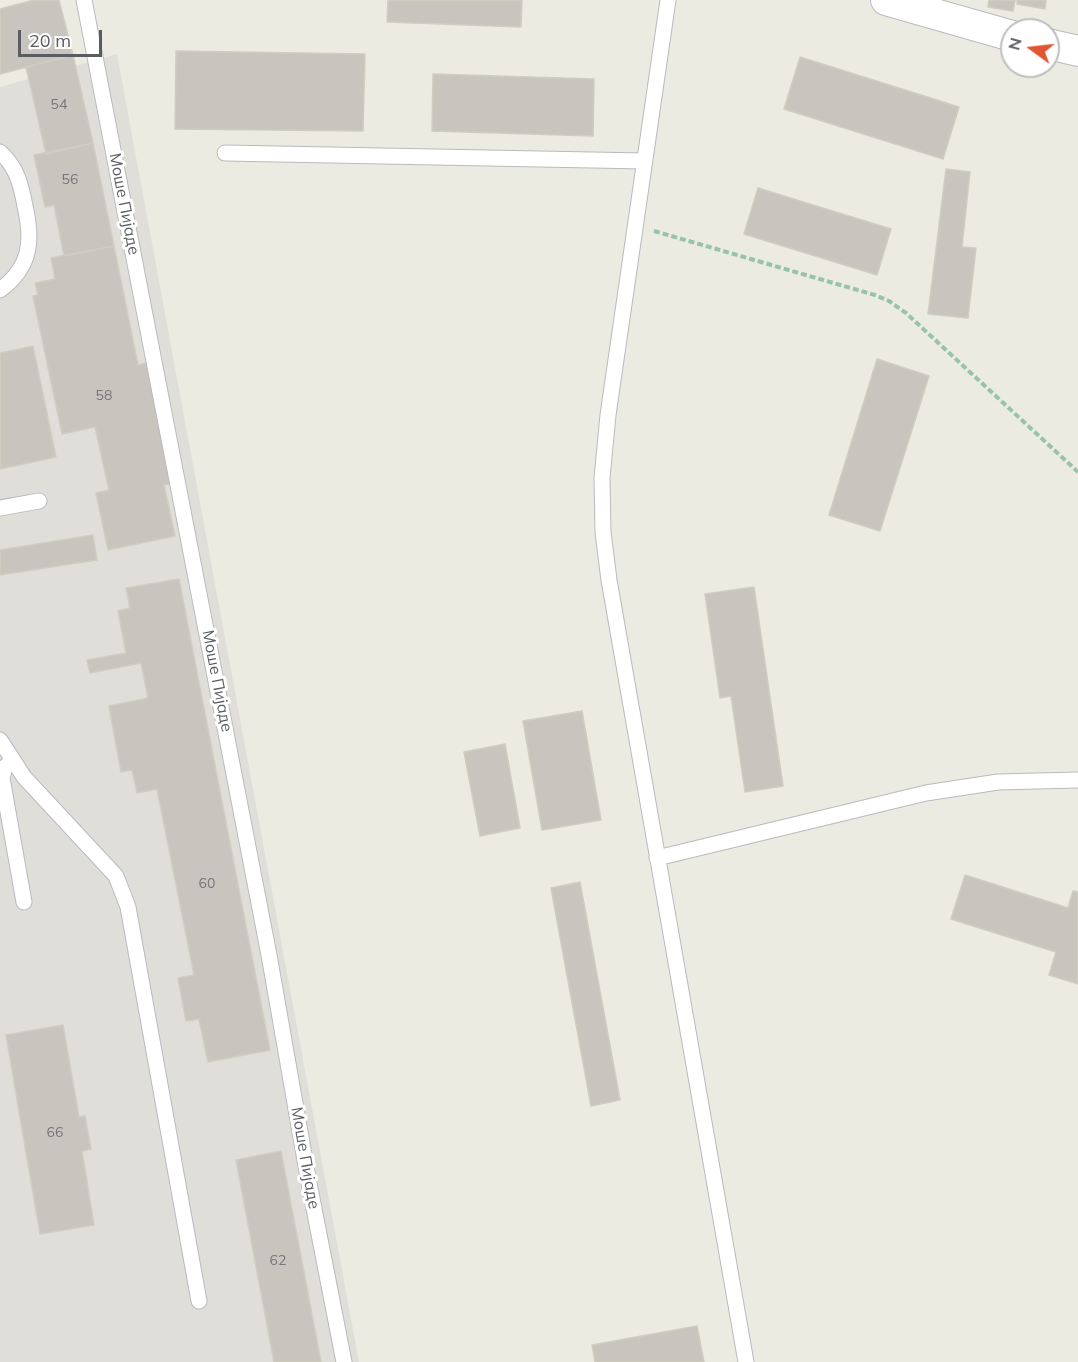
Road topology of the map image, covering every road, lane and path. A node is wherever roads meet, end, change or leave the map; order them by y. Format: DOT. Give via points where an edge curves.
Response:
graph roads {
  1 [pos="84,0"];
  2 [pos="668,0"];
  3 [pos="886,0"];
  4 [pos="1000,33"];
  5 [pos="1060,47"];
  6 [pos="1078,51"];
  7 [pos="0,152"];
  8 [pos="225,153"];
  9 [pos="645,161"];
  10 [pos="635,225"];
  11 [pos="0,290"];
  12 [pos="1078,472"];
  13 [pos="39,501"];
  14 [pos="0,508"];
  15 [pos="0,741"];
  16 [pos="12,761"];
  17 [pos="1078,780"];
  18 [pos="657,858"];
  19 [pos="24,902"];
  20 [pos="199,1301"];
  21 [pos="344,1362"];
  22 [pos="746,1362"];
  1 -- 21 [label="lane, Моше Пијаде"];
  2 -- 9 [label="lane"];
  3 -- 4 [label="street"];
  5 -- 6 [label="street"];
  7 -- 11 [label="lane" via="20,180 30,236 24,263"];
  8 -- 9 [label="lane"];
  9 -- 10 [label="lane"];
  10 -- 12 [label="path" via="889,301"];
  10 -- 18 [label="lane" via="608,415 603,532"];
  13 -- 14 [label="lane"];
  15 -- 16 [label="lane"];
  16 -- 19 [label="lane" via="2,778"];
  16 -- 20 [label="lane" via="116,876 128,907"];
  17 -- 18 [label="lane" via="998,782 926,792"];
  18 -- 22 [label="lane"];
}
